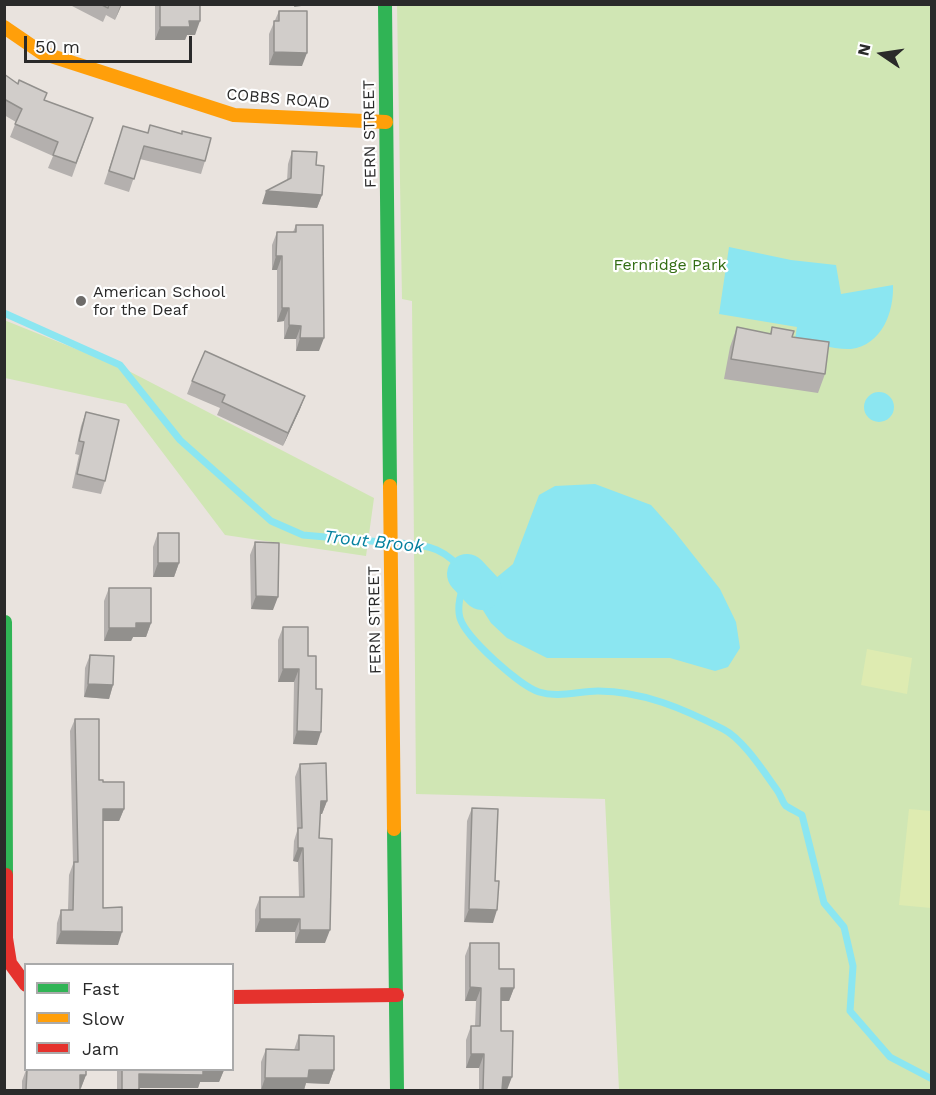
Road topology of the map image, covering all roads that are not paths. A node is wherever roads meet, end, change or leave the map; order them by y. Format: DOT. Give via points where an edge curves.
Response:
graph roads {
  1 [pos="385,4"];
  2 [pos="4,27"];
  3 [pos="386,122"];
  4 [pos="5,622"];
  5 [pos="24,982"];
  6 [pos="397,995"];
  7 [pos="234,997"];
  8 [pos="397,1090"];
  1 -- 3 [label="street, FERN STREET"];
  2 -- 3 [label="street, COBBS ROAD" via="42,53 234,115"];
  3 -- 6 [label="street, FERN STREET"];
  4 -- 5 [label="street" via="6,938 10,963"];
  6 -- 7 [label="street"];
  6 -- 8 [label="street, FERN STREET"];
}
